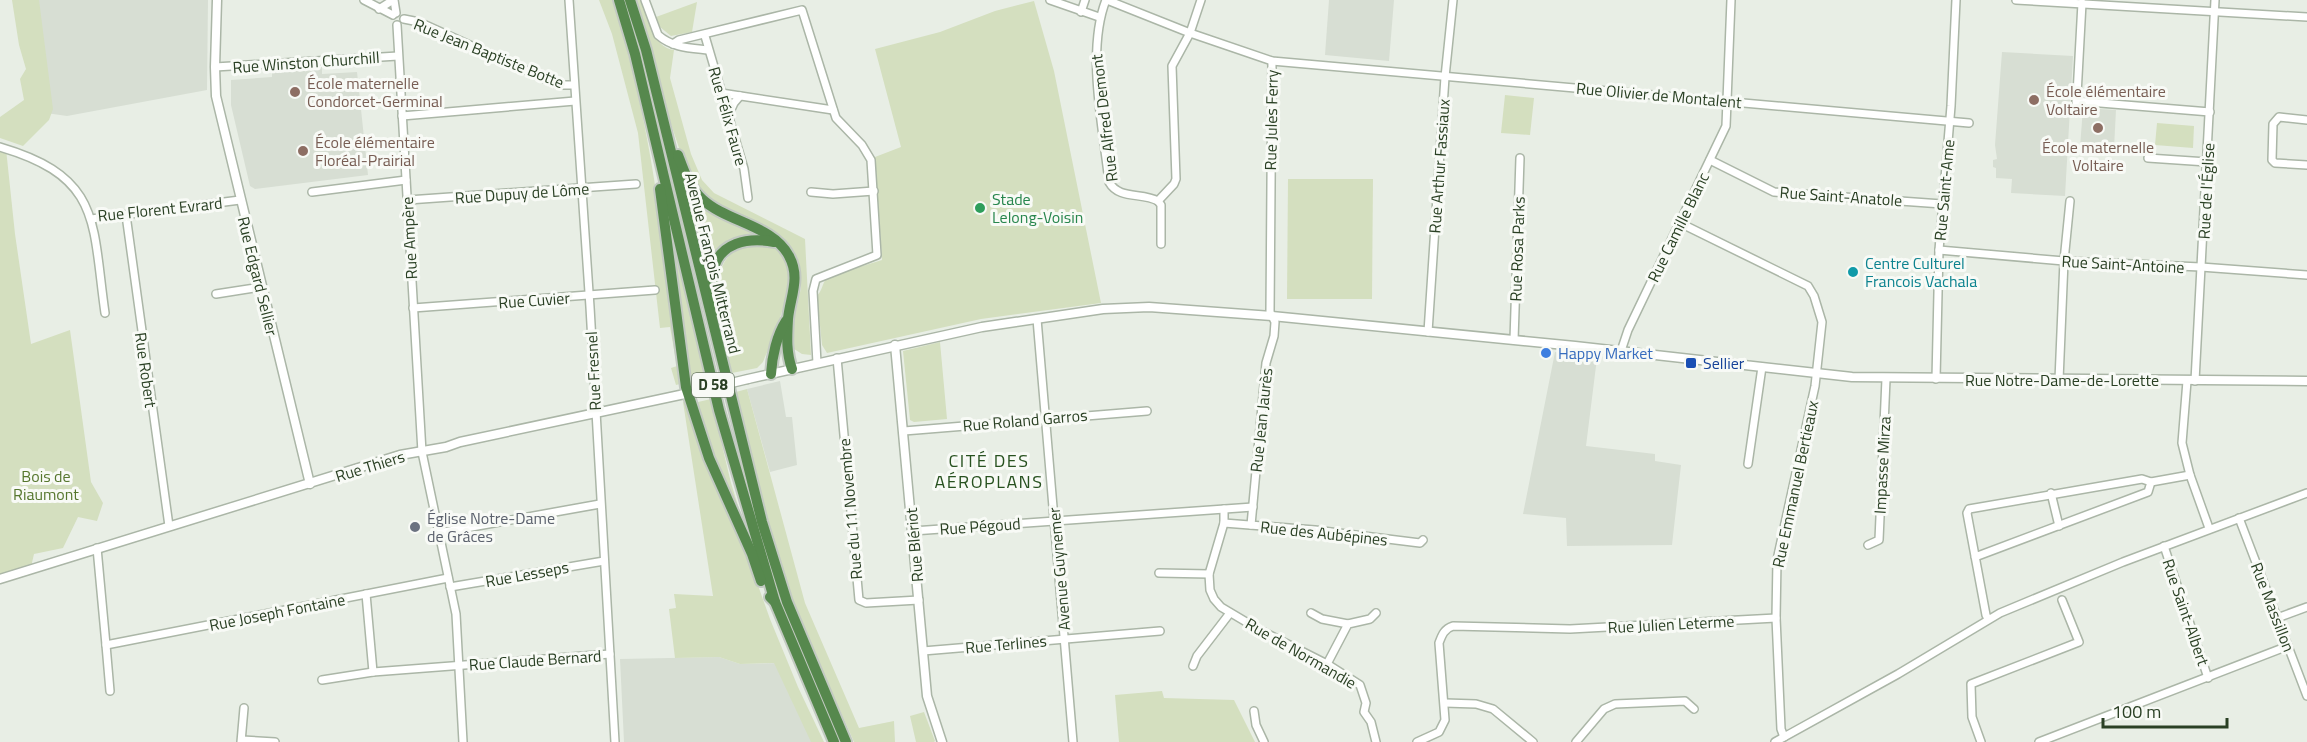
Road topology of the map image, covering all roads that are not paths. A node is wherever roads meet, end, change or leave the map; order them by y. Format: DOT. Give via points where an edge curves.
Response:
graph roads {
  1 [pos="217,0"];
  2 [pos="364,0"];
  3 [pos="394,0"];
  4 [pos="569,0"];
  5 [pos="619,0"];
  6 [pos="630,0"];
  7 [pos="645,0"];
  8 [pos="1050,0"];
  9 [pos="1085,0"];
  10 [pos="1106,0"];
  11 [pos="1201,0"];
  12 [pos="1453,0"];
  13 [pos="1731,0"];
  14 [pos="1956,0"];
  15 [pos="2016,0"];
  16 [pos="2215,0"];
  17 [pos="2082,2"];
  18 [pos="379,9"];
  19 [pos="2215,11"];
  20 [pos="1081,12"];
  21 [pos="395,14"];
  22 [pos="1099,17"];
  23 [pos="2307,17"];
  24 [pos="404,19"];
  25 [pos="397,25"];
  26 [pos="1190,33"];
  27 [pos="705,36"];
  28 [pos="673,44"];
  29 [pos="708,50"];
  30 [pos="398,56"];
  31 [pos="1272,61"];
  32 [pos="215,67"];
  33 [pos="1445,77"];
  34 [pos="574,86"];
  35 [pos="721,93"];
  36 [pos="740,96"];
  37 [pos="828,97"];
  38 [pos="575,101"];
  39 [pos="2076,101"];
  40 [pos="1727,102"];
  41 [pos="820,108"];
  42 [pos="833,110"];
  43 [pos="2076,112"];
  44 [pos="2210,112"];
  45 [pos="402,116"];
  46 [pos="728,116"];
  47 [pos="2307,120"];
  48 [pos="664,122"];
  49 [pos="1950,122"];
  50 [pos="1969,123"];
  51 [pos="0,147"];
  52 [pos="1520,158"];
  53 [pos="2148,158"];
  54 [pos="1710,160"];
  55 [pos="2207,162"];
  56 [pos="660,165"];
  57 [pos="2307,165"];
  58 [pos="406,180"];
  59 [pos="636,184"];
  60 [pos="582,189"];
  61 [pos="874,191"];
  62 [pos="312,192"];
  63 [pos="811,192"];
  64 [pos="748,198"];
  65 [pos="240,200"];
  66 [pos="408,200"];
  67 [pos="1158,201"];
  68 [pos="2070,201"];
  69 [pos="1942,204"];
  70 [pos="126,214"];
  71 [pos="91,219"];
  72 [pos="1680,223"];
  73 [pos="777,243"];
  74 [pos="1161,244"];
  75 [pos="1939,250"];
  76 [pos="2064,261"];
  77 [pos="2201,267"];
  78 [pos="2307,275"];
  79 [pos="261,287"];
  80 [pos="655,290"];
  81 [pos="216,294"];
  82 [pos="589,297"];
  83 [pos="413,308"];
  84 [pos="105,313"];
  85 [pos="1272,316"];
  86 [pos="788,318"];
  87 [pos="1037,319"];
  88 [pos="715,331"];
  89 [pos="1428,332"];
  90 [pos="1514,340"];
  91 [pos="895,345"];
  92 [pos="1621,351"];
  93 [pos="837,358"];
  94 [pos="817,363"];
  95 [pos="1762,367"];
  96 [pos="792,369"];
  97 [pos="771,374"];
  98 [pos="1817,374"];
  99 [pos="1886,379"];
  100 [pos="1936,380"];
  101 [pos="2060,380"];
  102 [pos="2191,381"];
  103 [pos="2307,381"];
  104 [pos="693,393"];
  105 [pos="1147,411"];
  106 [pos="596,413"];
  107 [pos="1046,418"];
  108 [pos="904,430"];
  109 [pos="422,452"];
  110 [pos="1748,464"];
  111 [pos="2190,476"];
  112 [pos="2151,482"];
  113 [pos="310,484"];
  114 [pos="2051,493"];
  115 [pos="2307,494"];
  116 [pos="600,504"];
  117 [pos="1253,507"];
  118 [pos="1224,509"];
  119 [pos="2239,518"];
  120 [pos="1055,520"];
  121 [pos="1224,523"];
  122 [pos="1251,525"];
  123 [pos="168,526"];
  124 [pos="2059,526"];
  125 [pos="2210,528"];
  126 [pos="913,531"];
  127 [pos="438,533"];
  128 [pos="1423,540"];
  129 [pos="1868,545"];
  130 [pos="2164,546"];
  131 [pos="97,548"];
  132 [pos="1975,557"];
  133 [pos="604,561"];
  134 [pos="1159,573"];
  135 [pos="1209,574"];
  136 [pos="448,578"];
  137 [pos="0,579"];
  138 [pos="450,587"];
  139 [pos="366,594"];
  140 [pos="919,600"];
  141 [pos="2062,600"];
  142 [pos="775,602"];
  143 [pos="2307,607"];
  144 [pos="1230,613"];
  145 [pos="1311,613"];
  146 [pos="1376,613"];
  147 [pos="1776,618"];
  148 [pos="2277,618"];
  149 [pos="1988,619"];
  150 [pos="1348,624"];
  151 [pos="1160,631"];
  152 [pos="1065,639"];
  153 [pos="106,645"];
  154 [pos="2288,646"];
  155 [pos="923,651"];
  156 [pos="610,654"];
  157 [pos="1327,664"];
  158 [pos="459,665"];
  159 [pos="1192,666"];
  160 [pos="373,672"];
  161 [pos="2208,678"];
  162 [pos="322,680"];
  163 [pos="110,691"];
  164 [pos="2307,696"];
  165 [pos="1445,703"];
  166 [pos="244,708"];
  167 [pos="1694,708"];
  168 [pos="1254,711"];
  169 [pos="1784,737"];
  170 [pos="242,741"];
  171 [pos="275,742"];
  172 [pos="463,742"];
  173 [pos="615,742"];
  174 [pos="834,742"];
  175 [pos="846,742"];
  176 [pos="942,742"];
  177 [pos="1073,742"];
  178 [pos="1264,742"];
  179 [pos="1376,742"];
  180 [pos="1417,742"];
  181 [pos="1533,742"];
  182 [pos="1576,742"];
  183 [pos="1775,742"];
  184 [pos="1981,742"];
  185 [pos="2040,742"];
  1 -- 32 [label="street, Rue Edgard Sellier"];
  2 -- 18 [label="street"];
  3 -- 18 [label="street"];
  3 -- 21 [label="street"];
  4 -- 34 [label="street, Rue Fresnel"];
  5 -- 56 [label="highway, Avenue François Mitterrand / D 58"];
  6 -- 48 [label="highway, Avenue François Mitterrand / D 58"];
  7 -- 28 [label="street" via="658,35"];
  8 -- 20 [label="street"];
  9 -- 20 [label="street"];
  10 -- 22 [label="street, Rue Alfred Demont"];
  10 -- 26 [label="street"];
  11 -- 26 [label="street"];
  12 -- 33 [label="street, Rue Arthur Fassiaux"];
  13 -- 40 [label="street, Rue Camille Blanc"];
  14 -- 49 [label="street, Rue Saint-Ame"];
  15 -- 17 [label="street"];
  16 -- 19 [label="street, Rue de l'Église"];
  17 -- 19 [label="street"];
  17 -- 39 [label="street"];
  18 -- 21 [label="street"];
  19 -- 23 [label="street"];
  19 -- 44 [label="street, Rue de l'Église"];
  20 -- 22 [label="street"];
  21 -- 24 [label="street" via="402,14"];
  21 -- 25 [label="street" via="392,20"];
  22 -- 67 [label="street, Rue Alfred Demont" via="1096,62 1109,182 1113,190 1123,194"];
  24 -- 25 [label="street"];
  24 -- 34 [label="street, Rue Jean Baptiste Botte" via="419,22 558,85"];
  25 -- 30 [label="street, Rue Ampère"];
  26 -- 31 [label="street"];
  26 -- 67 [label="street" via="1172,66 1176,179"];
  27 -- 28 [label="street"];
  27 -- 29 [label="street, Rue Félix Faure"];
  27 -- 37 [label="street" via="802,10"];
  28 -- 29 [label="street"];
  29 -- 35 [label="street, Rue Félix Faure"];
  30 -- 32 [label="street, Rue Winston Churchill"];
  30 -- 45 [label="street, Rue Ampère"];
  31 -- 33 [label="street, Rue Jules Ferry"];
  31 -- 85 [label="street, Rue Jules Ferry"];
  32 -- 65 [label="street, Rue Edgard Sellier" via="216,96"];
  33 -- 40 [label="street, Rue Olivier de Montalent"];
  33 -- 89 [label="street, Rue Arthur Fassiaux"];
  34 -- 38 [label="street, Rue Fresnel"];
  35 -- 36 [label="street"];
  35 -- 46 [label="street, Rue Félix Faure"];
  36 -- 41 [label="street"];
  36 -- 46 [label="street"];
  37 -- 41 [label="street"];
  37 -- 42 [label="street"];
  38 -- 45 [label="street"];
  38 -- 60 [label="street, Rue Fresnel"];
  39 -- 43 [label="street"];
  39 -- 44 [label="street"];
  40 -- 49 [label="street, Rue Olivier de Montalent"];
  40 -- 54 [label="street, Rue Camille Blanc" via="1726,126"];
  41 -- 42 [label="street"];
  42 -- 61 [label="street" via="870,156"];
  44 -- 55 [label="street, Rue de l'Église"];
  45 -- 58 [label="street, Rue Ampère"];
  46 -- 64 [label="street, Rue Félix Faure"];
  47 -- 57 [label="street" via="2275,120 2272,159 2275,163"];
  48 -- 73 [label="highway" via="687,181 700,198"];
  48 -- 88 [label="highway, Avenue François Mitterrand / D 58"];
  49 -- 50 [label="street, Rue Olivier de Montalent"];
  49 -- 69 [label="street, Rue Saint-Ame"];
  51 -- 71 [label="street, Rue Florent Evrard" via="55,169 84,200"];
  52 -- 90 [label="street, Rue Rosa Parks"];
  53 -- 55 [label="street"];
  54 -- 69 [label="street, Rue Saint-Anatole" via="1774,192"];
  54 -- 72 [label="street, Rue Camille Blanc"];
  55 -- 77 [label="street, Rue de l'Église"];
  56 -- 104 [label="highway" via="660,191"];
  56 -- 142 [label="highway, Avenue François Mitterrand / D 58" via="719,410"];
  58 -- 62 [label="street"];
  58 -- 66 [label="street, Rue Ampère"];
  59 -- 60 [label="street, Rue Dupuy de Lôme"];
  60 -- 66 [label="street, Rue Dupuy de Lôme"];
  60 -- 82 [label="street, Rue Fresnel"];
  61 -- 63 [label="street"];
  61 -- 94 [label="street" via="877,255 820,276 814,284"];
  65 -- 70 [label="street, Rue Florent Evrard"];
  65 -- 79 [label="street, Rue Edgard Sellier"];
  66 -- 83 [label="street, Rue Ampère"];
  67 -- 74 [label="street"];
  68 -- 76 [label="street"];
  69 -- 75 [label="street, Rue Saint-Ame"];
  70 -- 71 [label="street, Rue Florent Evrard"];
  70 -- 123 [label="street, Rue Robert"];
  71 -- 84 [label="street"];
  72 -- 92 [label="street, Rue Camille Blanc"];
  72 -- 98 [label="street, Rue Emmanuel Bertieaux" via="1808,286 1822,322"];
  73 -- 86 [label="highway" via="790,257 795,272"];
  73 -- 88 [label="highway" via="762,239 739,242 721,255 713,275"];
  75 -- 76 [label="street, Rue Saint-Antoine"];
  75 -- 100 [label="street, Rue Saint-Ame"];
  76 -- 77 [label="street, Rue Saint-Antoine"];
  76 -- 101 [label="street"];
  77 -- 78 [label="street, Rue Saint-Antoine"];
  77 -- 102 [label="street, Rue de l'Église"];
  79 -- 81 [label="street"];
  79 -- 113 [label="street, Rue Edgard Sellier"];
  80 -- 82 [label="street, Rue Cuvier"];
  82 -- 83 [label="street, Rue Cuvier"];
  82 -- 106 [label="street, Rue Fresnel"];
  83 -- 109 [label="street, Rue Ampère"];
  85 -- 87 [label="street, Rue Notre-Dame-de-Lorette" via="1128,306"];
  85 -- 89 [label="street, Rue Notre-Dame-de-Lorette"];
  85 -- 117 [label="street, Rue Jean Jaurès" via="1274,336 1266,363"];
  86 -- 96 [label="highway" via="786,345"];
  86 -- 97 [label="highway" via="782,327"];
  87 -- 91 [label="street, Rue Notre-Dame-de-Lorette"];
  87 -- 107 [label="street, Avenue Guynemer"];
  88 -- 175 [label="highway, Avenue François Mitterrand / D 58" via="762,522 787,602"];
  89 -- 90 [label="street, Rue Notre-Dame-de-Lorette"];
  90 -- 92 [label="street, Rue Notre-Dame-de-Lorette"];
  91 -- 93 [label="street, Rue Notre-Dame-de-Lorette"];
  91 -- 108 [label="street, Rue Blériot"];
  92 -- 95 [label="street, Rue Notre-Dame-de-Lorette"];
  93 -- 94 [label="street, Rue Notre-Dame-de-Lorette"];
  93 -- 140 [label="street, Rue du 11 Novembre" via="859,600"];
  94 -- 96 [label="street"];
  95 -- 98 [label="street, Rue Notre-Dame-de-Lorette"];
  95 -- 110 [label="street"];
  96 -- 97 [label="street"];
  97 -- 104 [label="street, Rue Thiers, bridge"];
  98 -- 99 [label="street, Rue Notre-Dame-de-Lorette"];
  98 -- 147 [label="street, Rue Emmanuel Bertieaux" via="1777,560"];
  99 -- 100 [label="street, Rue Notre-Dame-de-Lorette"];
  99 -- 129 [label="street, Impasse Mirza" via="1879,540"];
  100 -- 101 [label="street, Rue Notre-Dame-de-Lorette"];
  101 -- 102 [label="street, Rue Notre-Dame-de-Lorette"];
  102 -- 103 [label="street, Rue Notre-Dame-de-Lorette"];
  102 -- 111 [label="street, Rue de l'Église" via="2182,443"];
  104 -- 106 [label="street, Rue Thiers"];
  104 -- 142 [label="highway" via="709,458 764,590"];
  105 -- 107 [label="street, Rue Roland Garros"];
  106 -- 109 [label="street, Rue Thiers"];
  106 -- 116 [label="street, Rue Fresnel"];
  107 -- 108 [label="street, Rue Roland Garros"];
  107 -- 120 [label="street, Avenue Guynemer"];
  108 -- 126 [label="street, Rue Blériot"];
  109 -- 113 [label="street, Rue Thiers" via="400,455"];
  109 -- 127 [label="street, Rue Ampère"];
  111 -- 112 [label="street"];
  111 -- 125 [label="street, Rue de l'Église"];
  112 -- 114 [label="street" via="2142,479"];
  112 -- 124 [label="street" via="2148,492"];
  113 -- 123 [label="street, Rue Thiers"];
  114 -- 124 [label="street"];
  114 -- 132 [label="street" via="1969,508"];
  115 -- 119 [label="street"];
  116 -- 127 [label="street"];
  116 -- 133 [label="street, Rue Fresnel"];
  117 -- 118 [label="street, Rue Pégoud"];
  117 -- 122 [label="street, Rue Jean Jaurès"];
  118 -- 120 [label="street, Rue Pégoud"];
  118 -- 121 [label="street"];
  119 -- 125 [label="street"];
  119 -- 148 [label="street, Rue Massillon"];
  120 -- 126 [label="street, Rue Pégoud"];
  120 -- 152 [label="street, Avenue Guynemer"];
  121 -- 122 [label="street, Rue des Aubépines"];
  121 -- 135 [label="street"];
  122 -- 128 [label="street, Rue des Aubépines" via="1420,543"];
  123 -- 131 [label="street, Rue Thiers"];
  124 -- 132 [label="street"];
  125 -- 130 [label="street"];
  126 -- 140 [label="street, Rue Blériot"];
  127 -- 136 [label="street, Rue Ampère"];
  130 -- 149 [label="street"];
  130 -- 161 [label="street, Rue Saint-Albert"];
  131 -- 137 [label="street, Rue Thiers"];
  131 -- 153 [label="street"];
  132 -- 149 [label="street"];
  133 -- 138 [label="street, Rue Lesseps"];
  133 -- 156 [label="street, Rue Fresnel"];
  134 -- 135 [label="street"];
  135 -- 144 [label="street, Rue de Normandie" via="1214,599"];
  136 -- 138 [label="street, Rue Ampère"];
  136 -- 139 [label="street, Rue Joseph Fontaine"];
  138 -- 158 [label="street, Rue Ampère"];
  139 -- 153 [label="street, Rue Joseph Fontaine"];
  139 -- 160 [label="street"];
  140 -- 155 [label="street, Rue Blériot"];
  141 -- 184 [label="street" via="2079,642 1971,684 1972,717"];
  142 -- 174 [label="highway, D 58"];
  143 -- 148 [label="street"];
  144 -- 157 [label="street, Rue de Normandie"];
  144 -- 159 [label="street"];
  145 -- 150 [label="street"];
  146 -- 150 [label="street" via="1370,619"];
  147 -- 165 [label="street, Rue Julien Leterme" via="1566,628 1447,628 1439,643"];
  147 -- 169 [label="street, Rue Emmanuel Bertieaux"];
  148 -- 154 [label="street, Rue Massillon"];
  149 -- 169 [label="street"];
  150 -- 157 [label="street"];
  151 -- 152 [label="street, Rue Terlines"];
  152 -- 155 [label="street, Rue Terlines"];
  152 -- 177 [label="street, Avenue Guynemer"];
  153 -- 163 [label="street"];
  154 -- 161 [label="street"];
  154 -- 164 [label="street, Rue Massillon"];
  155 -- 176 [label="street, Rue Blériot" via="927,696"];
  156 -- 158 [label="street, Rue Claude Bernard"];
  156 -- 173 [label="street, Rue Fresnel"];
  157 -- 179 [label="street, Rue de Normandie" via="1360,685 1366,703 1364,712"];
  158 -- 160 [label="street, Rue Claude Bernard"];
  158 -- 172 [label="street, Rue Ampère"];
  160 -- 162 [label="street, Rue Claude Bernard"];
  161 -- 185 [label="street"];
  165 -- 180 [label="street" via="1445,720 1439,732"];
  165 -- 181 [label="street" via="1493,709"];
  166 -- 170 [label="street"];
  167 -- 182 [label="street" via="1685,701 1615,704 1604,709"];
  168 -- 178 [label="street"];
  169 -- 183 [label="street"];
  170 -- 171 [label="street"];
}
